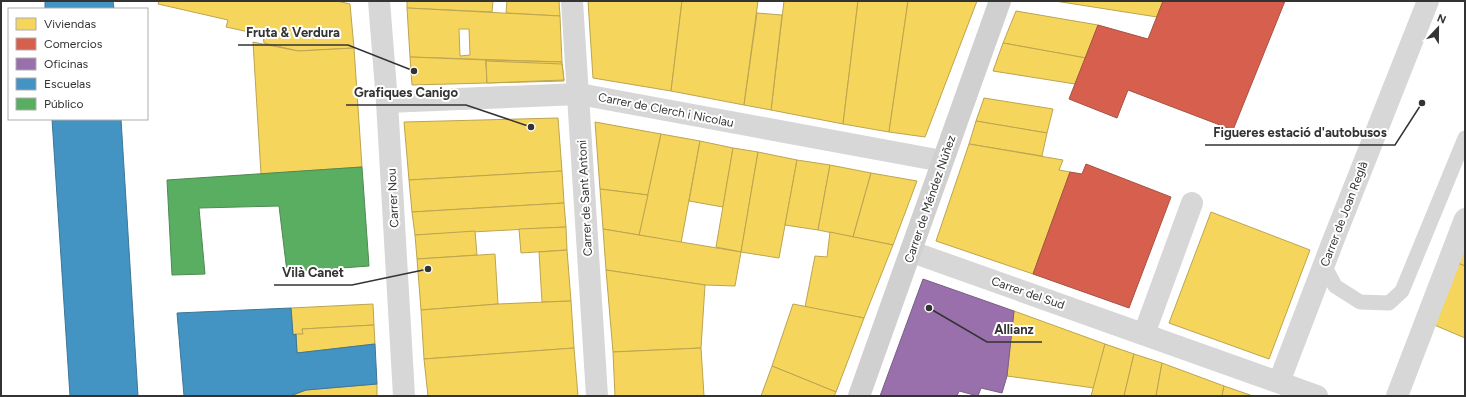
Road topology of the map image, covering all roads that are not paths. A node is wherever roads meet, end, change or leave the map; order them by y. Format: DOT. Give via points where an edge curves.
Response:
graph roads {
  1 [pos="379,1"];
  2 [pos="572,1"];
  3 [pos="1000,1"];
  4 [pos="1428,1"];
  5 [pos="579,94"];
  6 [pos="387,102"];
  7 [pos="1465,138"];
  8 [pos="942,162"];
  9 [pos="1192,203"];
  10 [pos="1465,219"];
  11 [pos="912,252"];
  12 [pos="1324,265"];
  13 [pos="1144,334"];
  14 [pos="1298,391"];
  15 [pos="404,396"];
  16 [pos="597,396"];
  17 [pos="859,396"];
  18 [pos="1397,396"];
  1 -- 6 [label="street, Carrer Nou"];
  2 -- 5 [label="street, Carrer de Sant Antoni"];
  3 -- 8 [label="street, Carrer de Méndez Núñez"];
  4 -- 12 [label="street, Carrer de Joan Reglà"];
  5 -- 6 [label="street, Carrer de Clerch i Nicolau"];
  5 -- 8 [label="street, Carrer de Clerch i Nicolau"];
  5 -- 16 [label="street, Carrer de Sant Antoni"];
  6 -- 15 [label="street, Carrer Nou"];
  7 -- 12 [label="lane" via="1402,291 1389,303 1360,302 1335,286"];
  8 -- 11 [label="street, Carrer de Méndez Núñez"];
  9 -- 13 [label="street"];
  10 -- 18 [label="street"];
  11 -- 13 [label="street, Carrer del Sud"];
  11 -- 17 [label="street, Carrer de Méndez Núñez"];
  12 -- 14 [label="street, Carrer de Joan Reglà"];
  13 -- 14 [label="street, Carrer del Sud"];
}
